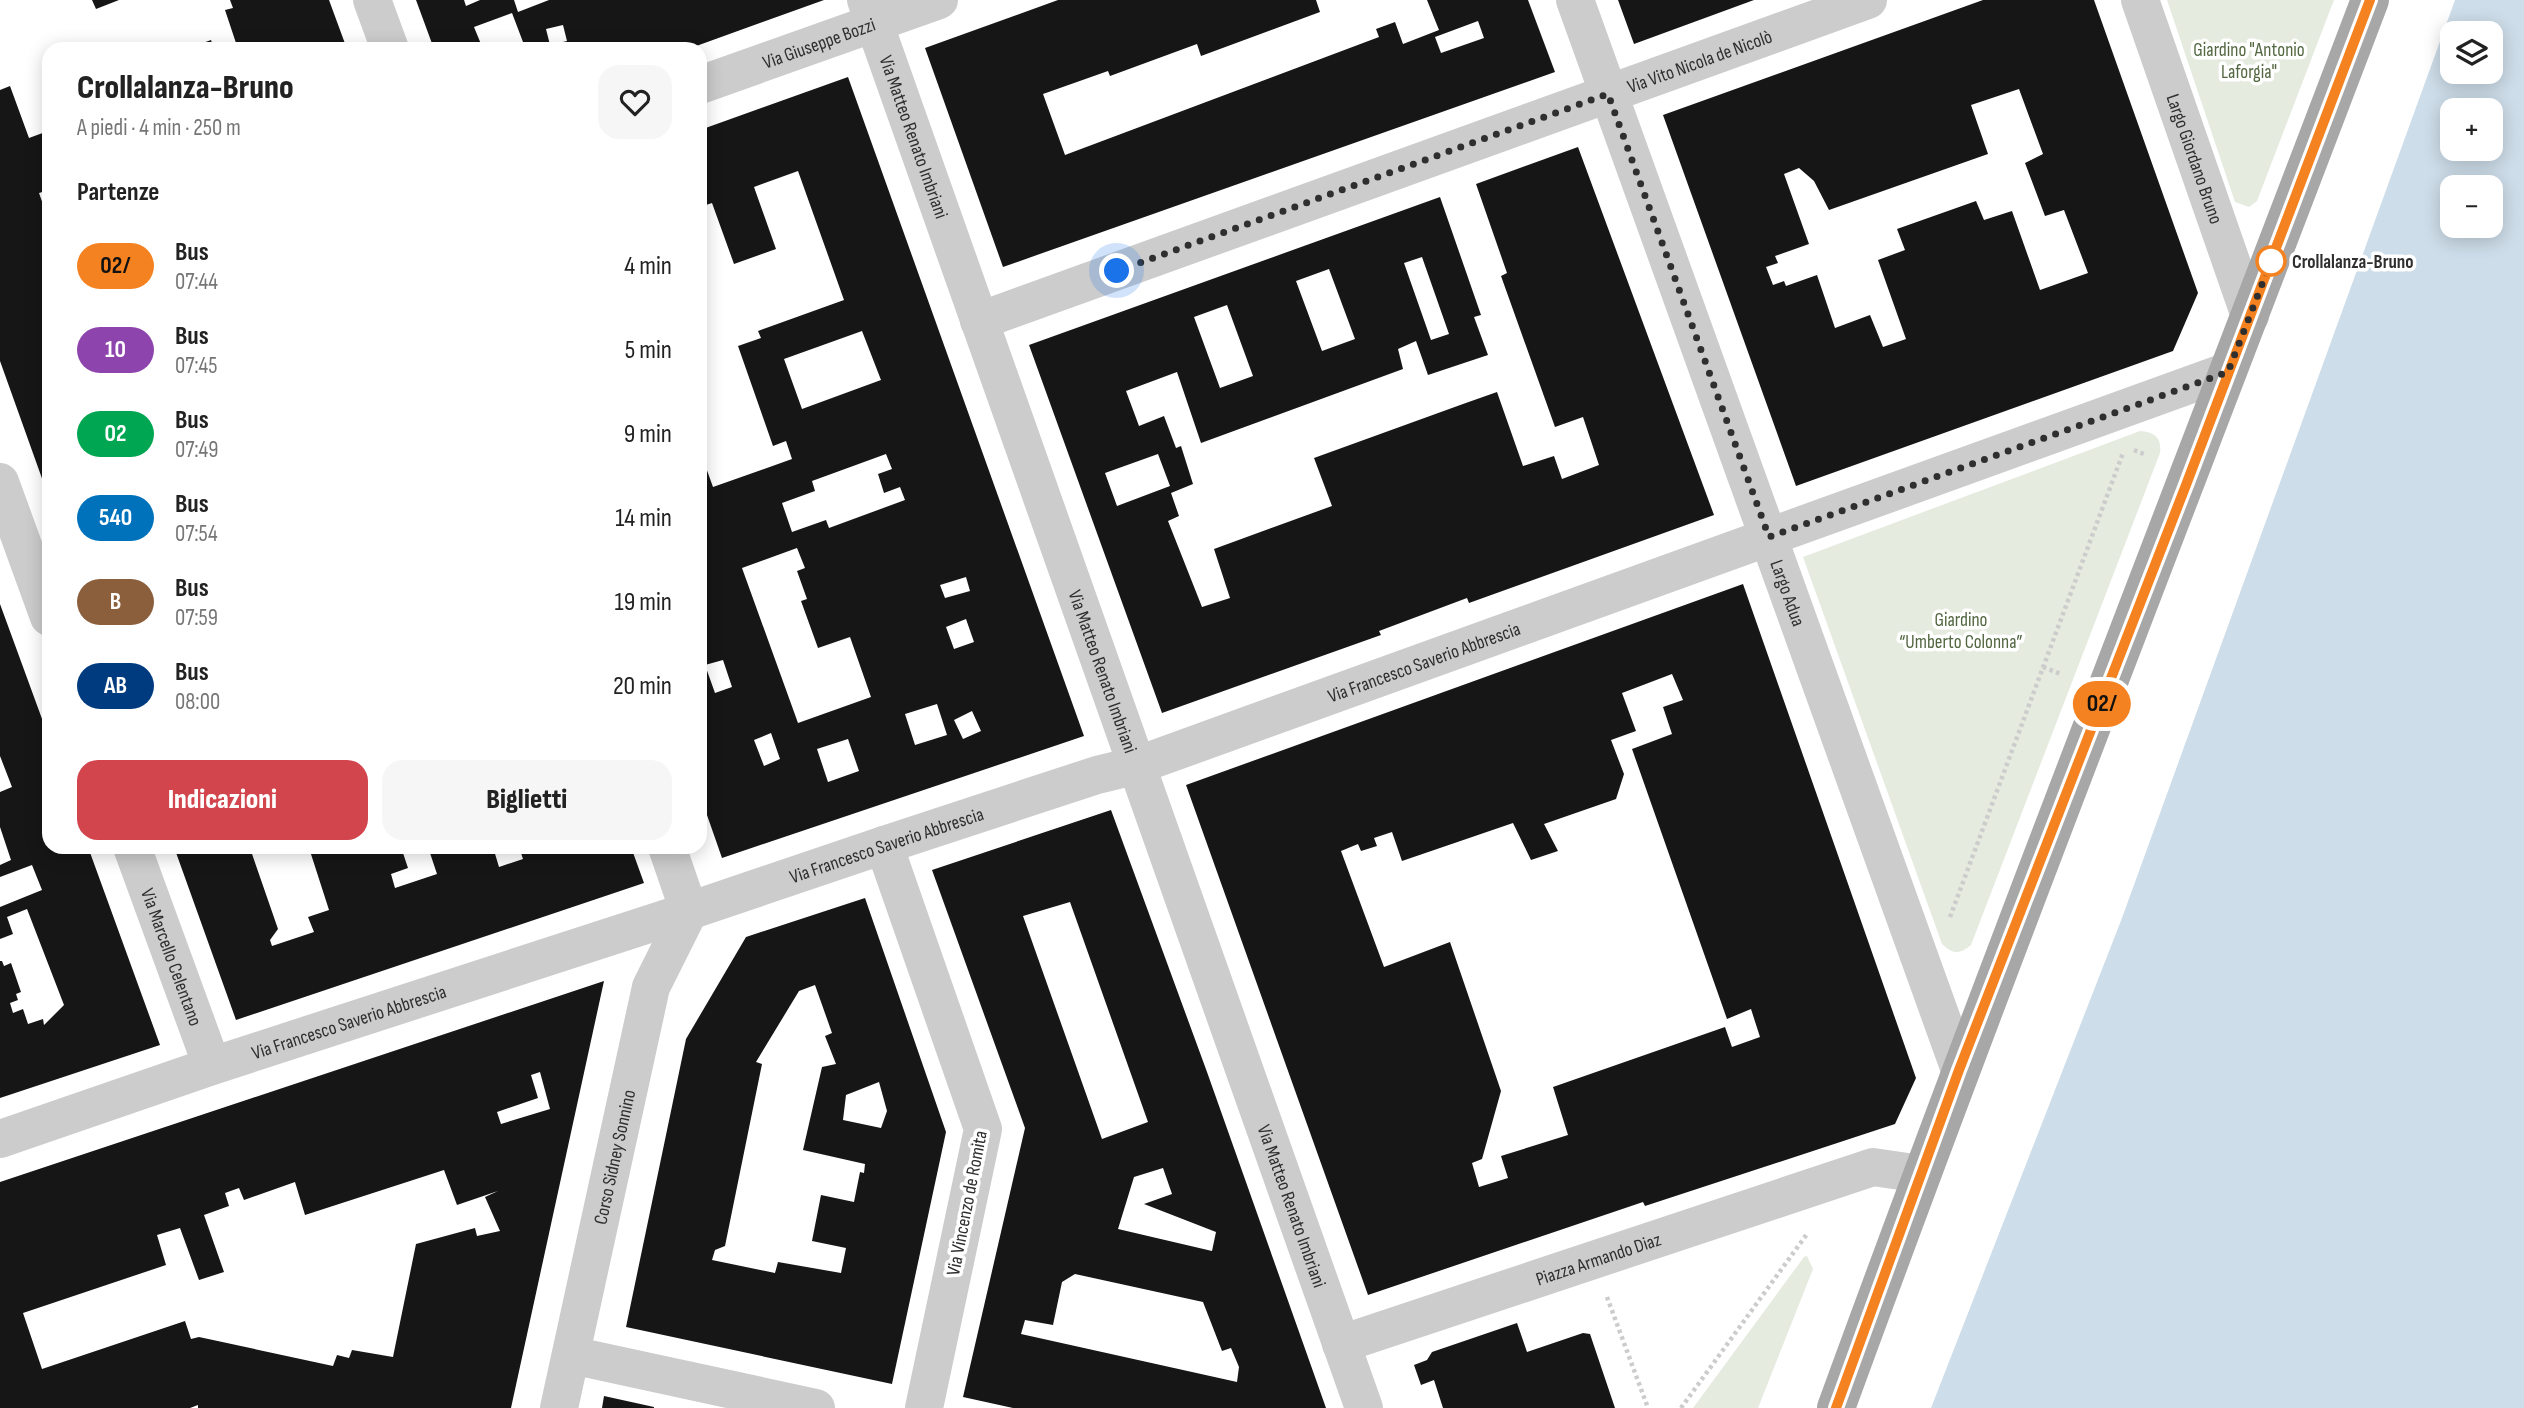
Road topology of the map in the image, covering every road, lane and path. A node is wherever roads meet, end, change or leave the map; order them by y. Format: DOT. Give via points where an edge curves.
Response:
graph roads {
  1 [pos="372,0"];
  2 [pos="939,0"];
  3 [pos="1575,0"];
  4 [pos="1868,0"];
  5 [pos="2140,0"];
  6 [pos="2370,0"];
  7 [pos="870,11"];
  8 [pos="387,42"];
  9 [pos="707,82"];
  10 [pos="1608,94"];
  11 [pos="2250,316"];
  12 [pos="979,321"];
  13 [pos="2228,372"];
  14 [pos="2146,455"];
  15 [pos="0,482"];
  16 [pos="1769,537"];
  17 [pos="42,598"];
  18 [pos="2043,667"];
  19 [pos="2061,674"];
  20 [pos="1138,765"];
  21 [pos="884,845"];
  22 [pos="135,854"];
  23 [pos="669,854"];
  24 [pos="689,911"];
  25 [pos="1950,918"];
  26 [pos="212,1066"];
  27 [pos="1959,1070"];
  28 [pos="0,1139"];
  29 [pos="1921,1174"];
  30 [pos="1814,1225"];
  31 [pos="1603,1286"];
  32 [pos="1341,1344"];
  33 [pos="570,1355"];
  34 [pos="559,1408"];
  35 [pos="816,1408"];
  36 [pos="924,1408"];
  37 [pos="1364,1408"];
  38 [pos="1648,1408"];
  39 [pos="1681,1408"];
  40 [pos="1836,1408"];
  1 -- 8 [label="street"];
  2 -- 7 [label="street, Via Giuseppe Bozzi"];
  3 -- 10 [label="street"];
  4 -- 10 [label="street, Via Vito Nicola de Nicolò"];
  5 -- 11 [label="street, Largo Giordano Bruno"];
  6 -- 11 [label="main road"];
  7 -- 9 [label="street, Via Giuseppe Bozzi"];
  7 -- 12 [label="street, Via Matteo Renato Imbriani"];
  10 -- 12 [label="street, Via Vito Nicola de Nicolò"];
  10 -- 16 [label="street"];
  11 -- 13 [label="main road"];
  12 -- 20 [label="street, Via Matteo Renato Imbriani"];
  13 -- 16 [label="street, Largo Adua"];
  13 -- 27 [label="main road"];
  14 -- 18 [label="path" via="2126,446"];
  15 -- 17 [label="street"];
  16 -- 20 [label="street, Via Francesco Saverio Abbrescia"];
  16 -- 27 [label="street, Largo Adua"];
  18 -- 19 [label="path"];
  18 -- 25 [label="path"];
  20 -- 21 [label="street, Via Francesco Saverio Abbrescia"];
  20 -- 32 [label="street, Via Matteo Renato Imbriani"];
  21 -- 24 [label="street, Via Francesco Saverio Abbrescia"];
  21 -- 36 [label="street, Via Vincenzo de Romita" via="983,1129"];
  22 -- 26 [label="street, Via Marcello Celentano"];
  23 -- 24 [label="street"];
  24 -- 26 [label="street, Via Francesco Saverio Abbrescia"];
  24 -- 33 [label="street, Corso Sidney Sonnino" via="651,987"];
  26 -- 28 [label="street, Via Francesco Saverio Abbrescia"];
  27 -- 29 [label="main road"];
  29 -- 32 [label="street, Piazza Armando Diaz" via="1873,1167"];
  29 -- 40 [label="main road"];
  30 -- 39 [label="path"];
  31 -- 38 [label="path"];
  32 -- 37 [label="street"];
  33 -- 34 [label="street, Corso Sidney Sonnino"];
  33 -- 35 [label="street"];
}
